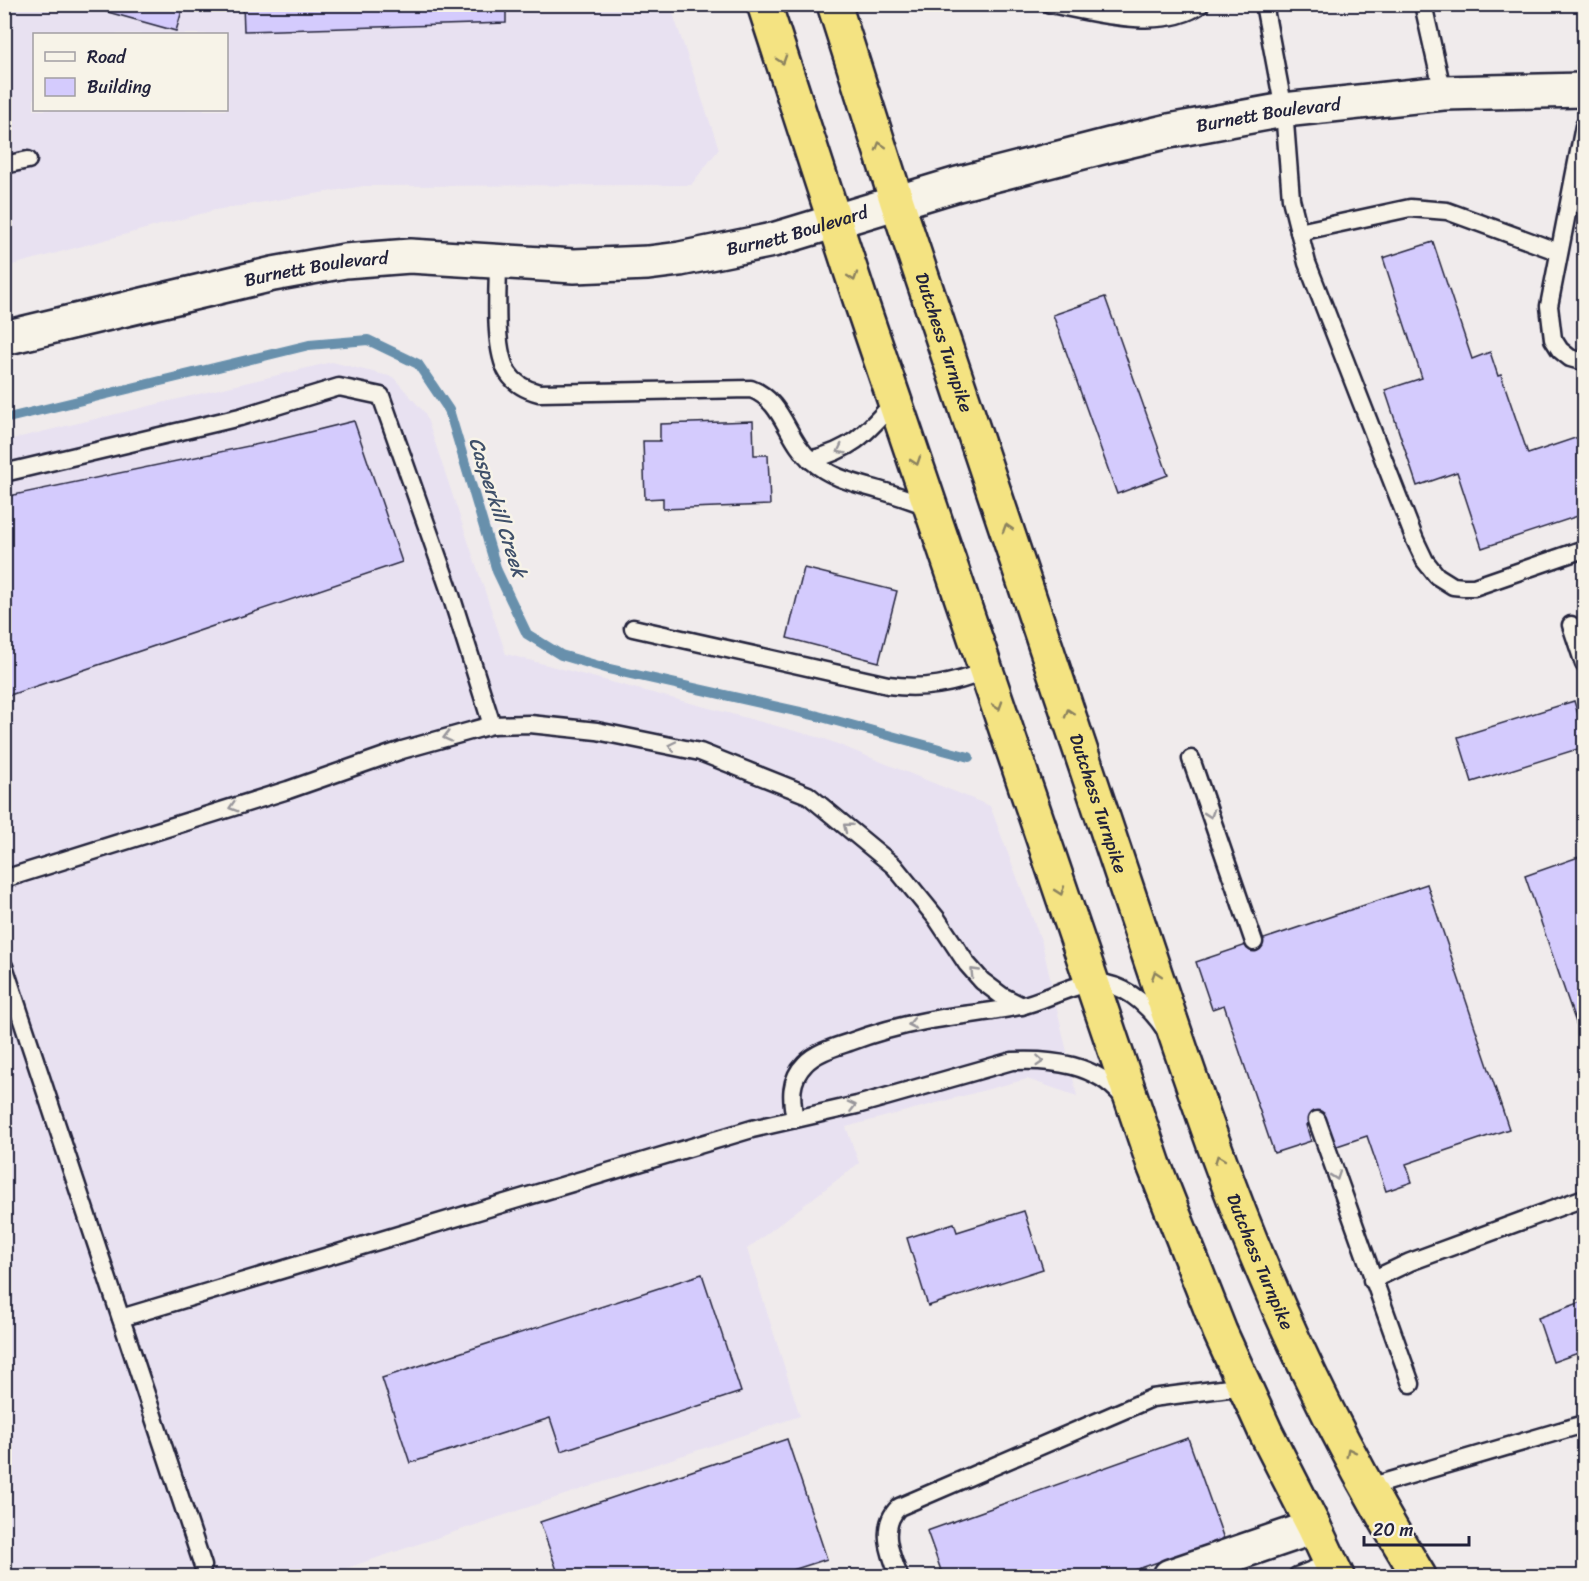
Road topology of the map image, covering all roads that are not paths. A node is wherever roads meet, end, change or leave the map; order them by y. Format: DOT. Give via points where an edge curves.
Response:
graph roads {
  1 [pos="765,4"];
  2 [pos="834,4"];
  3 [pos="1050,4"];
  4 [pos="1201,4"];
  5 [pos="1264,4"];
  6 [pos="1423,4"];
  7 [pos="1584,90"];
  8 [pos="1443,93"];
  9 [pos="1284,110"];
  10 [pos="1584,126"];
  11 [pos="28,160"];
  12 [pos="4,165"];
  13 [pos="897,202"];
  14 [pos="834,221"];
  15 [pos="1299,232"];
  16 [pos="1559,252"];
  17 [pos="498,262"];
  18 [pos="4,338"];
  19 [pos="1584,363"];
  20 [pos="895,401"];
  21 [pos="810,460"];
  22 [pos="4,473"];
  23 [pos="932,508"];
  24 [pos="1584,549"];
  25 [pos="1571,625"];
  26 [pos="633,628"];
  27 [pos="1584,664"];
  28 [pos="986,671"];
  29 [pos="492,725"];
  30 [pos="1191,759"];
  31 [pos="4,879"];
  32 [pos="1254,942"];
  33 [pos="4,966"];
  34 [pos="1091,982"];
  35 [pos="1022,1006"];
  36 [pos="1198,1098"];
  37 [pos="1134,1111"];
  38 [pos="795,1119"];
  39 [pos="1317,1120"];
  40 [pos="1584,1198"];
  41 [pos="1372,1280"];
  42 [pos="121,1318"];
  43 [pos="1411,1384"];
  44 [pos="1244,1386"];
  45 [pos="1584,1424"];
  46 [pos="1369,1487"];
  47 [pos="1314,1527"];
  48 [pos="203,1566"];
  49 [pos="1337,1572"];
  50 [pos="898,1576"];
  51 [pos="1170,1576"];
  52 [pos="1297,1576"];
  53 [pos="1419,1576"];
  1 -- 14 [label="highway, one-way"];
  13 -- 2 [label="highway, Dutchess Turnpike, one-way"];
  3 -- 4 [label="lane" via="1131,19 1176,14"];
  5 -- 9 [label="lane"];
  6 -- 8 [label="lane"];
  7 -- 8 [label="street, Burnett Boulevard"];
  8 -- 9 [label="street, Burnett Boulevard"];
  9 -- 13 [label="street, Burnett Boulevard" via="1129,140"];
  9 -- 15 [label="lane" via="1291,199"];
  10 -- 16 [label="lane"];
  11 -- 12 [label="lane"];
  13 -- 14 [label="street, Burnett Boulevard"];
  36 -- 13 [label="highway, Dutchess Turnpike, one-way"];
  14 -- 17 [label="street, Burnett Boulevard" via="742,248 669,260 574,266"];
  14 -- 20 [label="highway, one-way"];
  15 -- 16 [label="lane" via="1410,208 1424,209 1447,211"];
  15 -- 24 [label="lane" via="1307,263 1414,540 1437,576 1453,586 1474,587"];
  16 -- 19 [label="lane" via="1549,306 1553,339 1570,358"];
  17 -- 18 [label="street, Burnett Boulevard" via="410,256 336,262"];
  17 -- 21 [label="lane" via="498,334 502,355 507,373 527,390 539,393 751,389 774,404"];
  20 -- 21 [label="lane, one-way" via="854,444"];
  20 -- 23 [label="highway, one-way"];
  21 -- 23 [label="lane" via="842,479"];
  22 -- 29 [label="lane" via="240,417 339,387 381,396"];
  23 -- 28 [label="highway"];
  25 -- 27 [label="lane"];
  26 -- 28 [label="lane" via="905,687 944,685"];
  28 -- 34 [label="highway, one-way"];
  29 -- 31 [label="lane, one-way" via="402,750"];
  35 -- 29 [label="lane, one-way" via="982,981 894,866 808,795 700,752 597,731 530,724"];
  30 -- 32 [label="lane, one-way"];
  33 -- 42 [label="lane"];
  34 -- 35 [label="lane"];
  34 -- 36 [label="lane" via="1128,993 1159,1020 1172,1039"];
  34 -- 37 [label="highway"];
  35 -- 38 [label="lane, one-way" via="886,1029 818,1054 797,1073 792,1086"];
  46 -- 36 [label="highway, Dutchess Turnpike, one-way" via="1275,1298"];
  38 -- 37 [label="lane, one-way" via="903,1093 988,1066 1037,1060 1077,1067 1105,1079"];
  37 -- 44 [label="highway" via="1174,1221"];
  38 -- 42 [label="lane"];
  39 -- 41 [label="lane, one-way"];
  40 -- 41 [label="lane" via="1410,1262"];
  41 -- 43 [label="lane"];
  42 -- 48 [label="lane"];
  44 -- 47 [label="highway"];
  44 -- 50 [label="lane" via="1152,1398 899,1507 892,1514 888,1530"];
  45 -- 46 [label="lane"];
  46 -- 53 [label="highway, Dutchess Turnpike"];
  47 -- 49 [label="highway"];
  47 -- 51 [label="street"];
  49 -- 52 [label="lane"];
}
